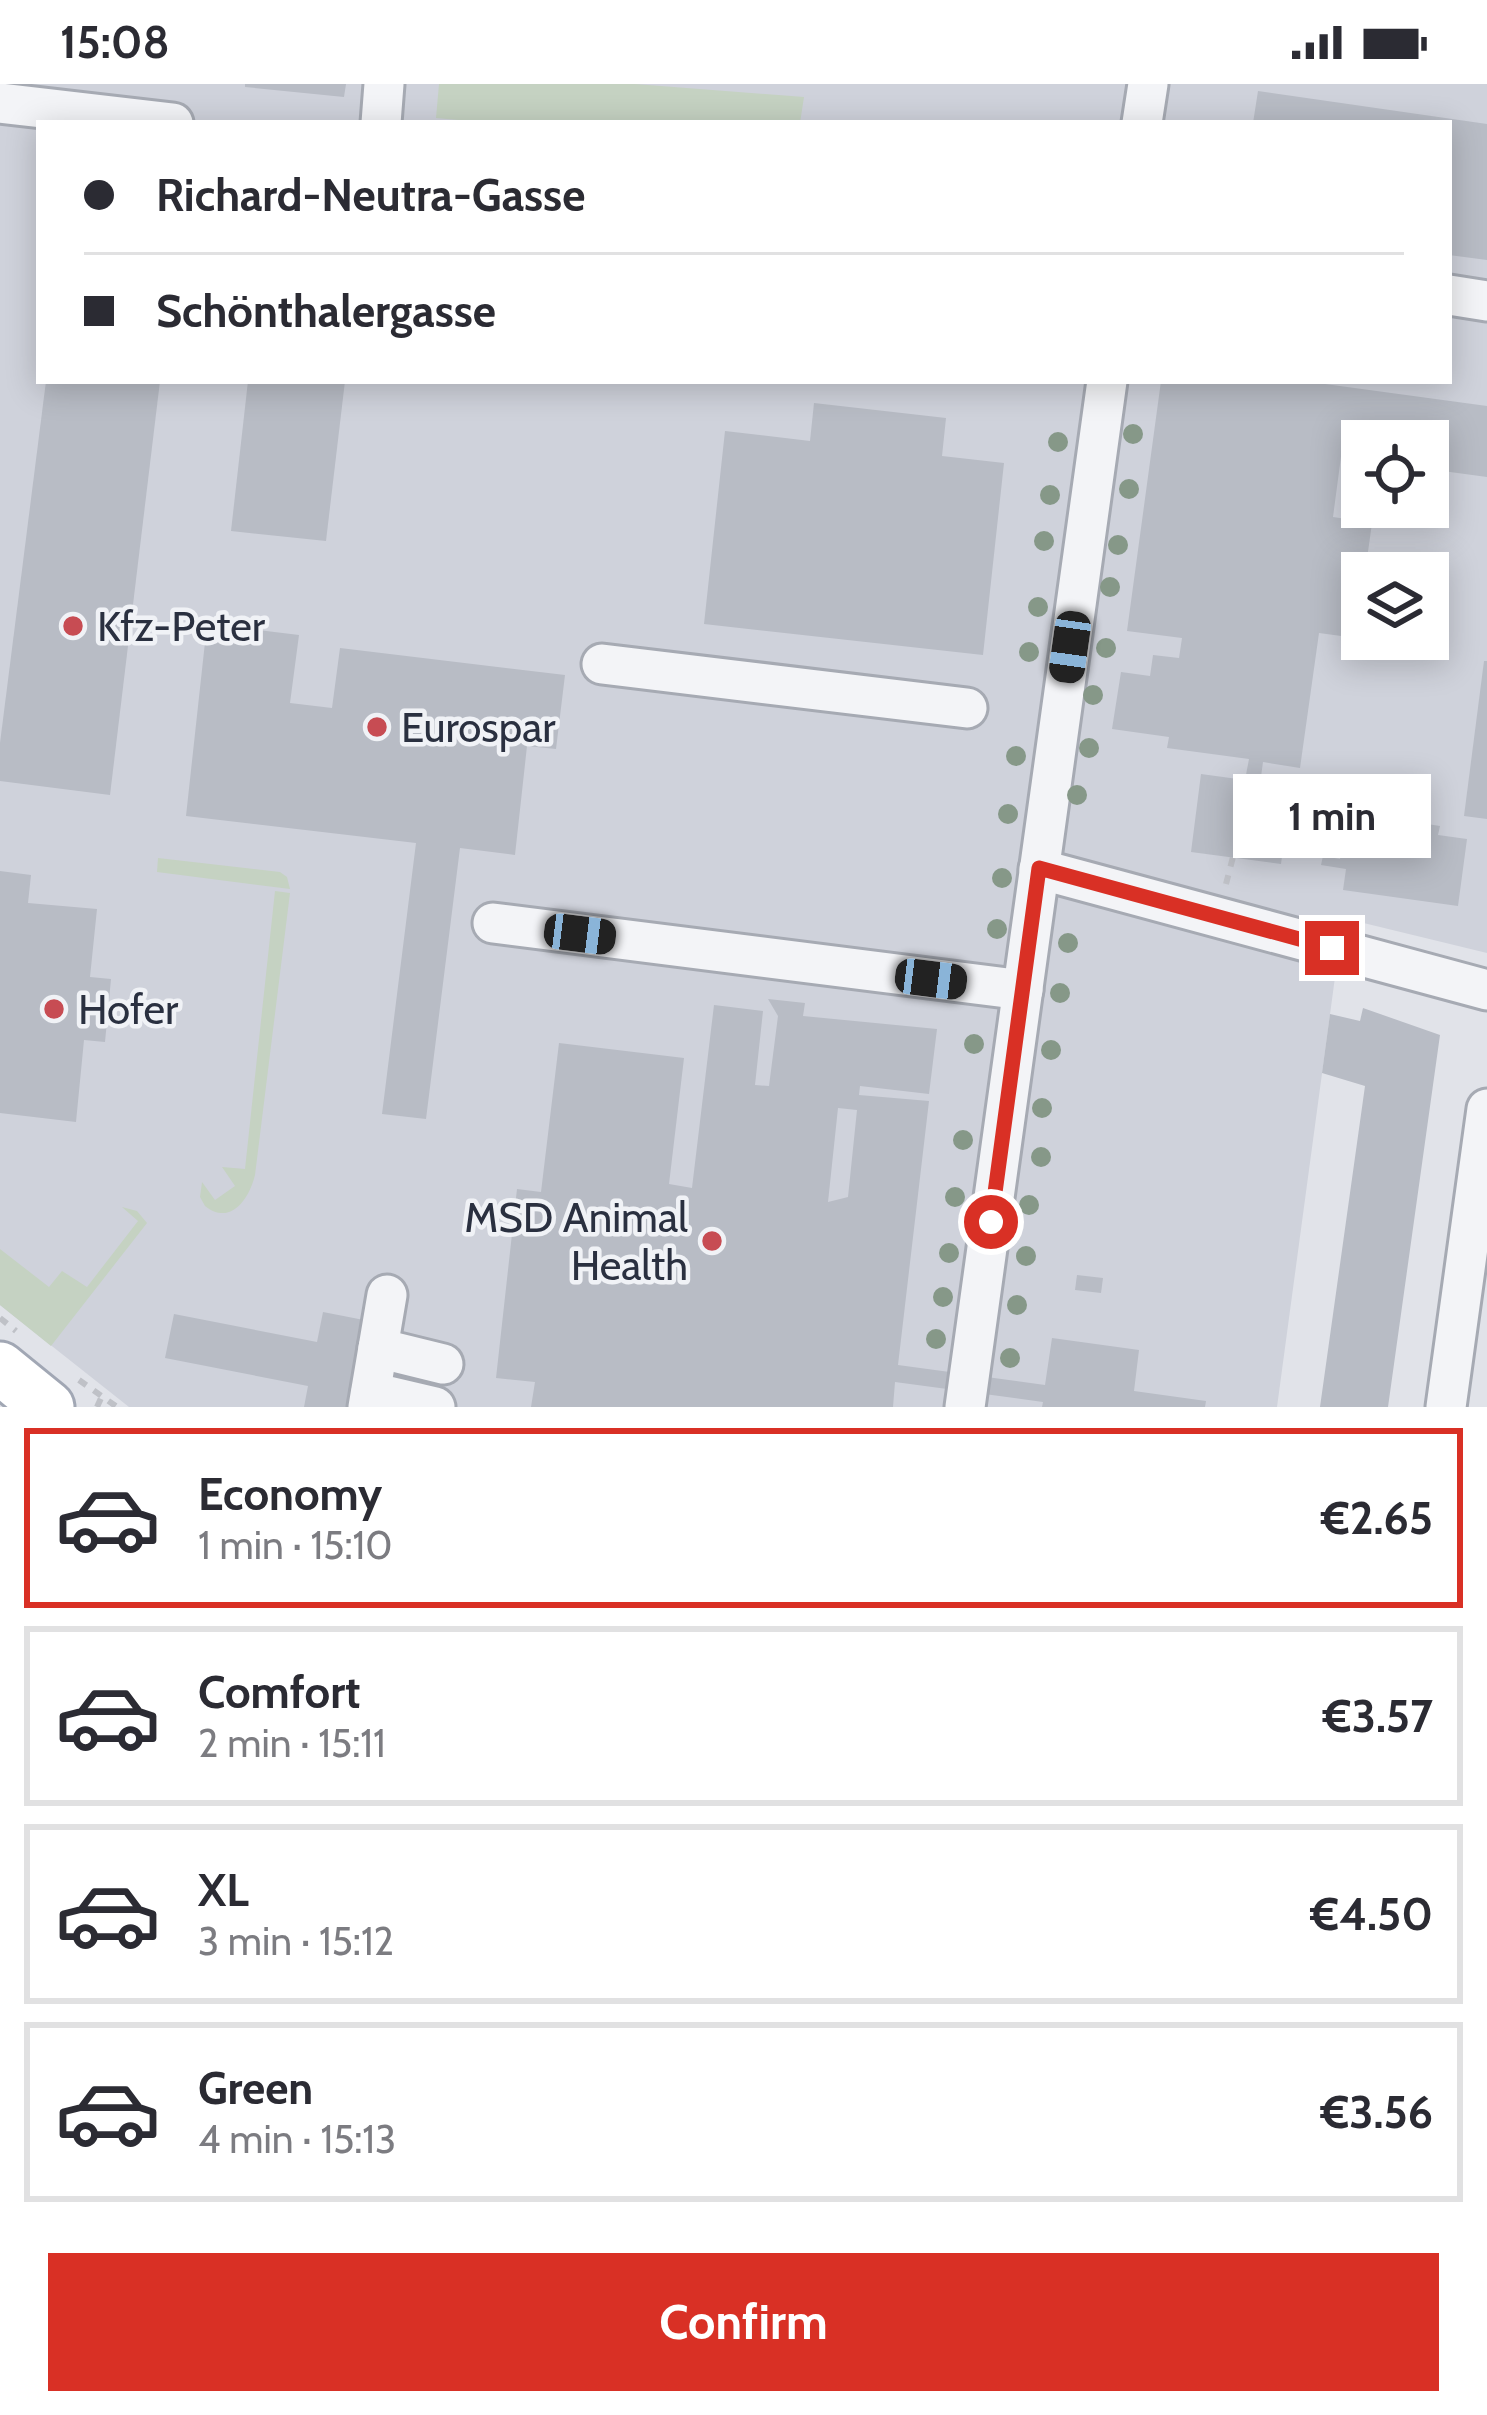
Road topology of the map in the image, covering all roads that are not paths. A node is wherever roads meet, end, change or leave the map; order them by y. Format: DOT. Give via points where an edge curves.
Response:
graph roads {
  1 [pos="384,84"];
  2 [pos="1148,84"];
  3 [pos="0,104"];
  4 [pos="146,120"];
  5 [pos="381,120"];
  6 [pos="1142,120"];
  7 [pos="1452,296"];
  8 [pos="1487,301"];
  9 [pos="1107,384"];
  10 [pos="602,664"];
  11 [pos="967,708"];
  12 [pos="1039,868"];
  13 [pos="493,923"];
  14 [pos="1023,990"];
  15 [pos="1487,990"];
  16 [pos="1487,1109"];
  17 [pos="387,1295"];
  18 [pos="0,1368"];
  19 [pos="373,1379"];
  20 [pos="439,1385"];
  21 [pos="53,1399"];
  22 [pos="965,1407"];
  23 [pos="1446,1407"];
  1 -- 5 [label="street"];
  2 -- 6 [label="street"];
  3 -- 4 [label="street"];
  7 -- 8 [label="street"];
  9 -- 12 [label="street"];
  10 -- 11 [label="street"];
  12 -- 14 [label="street"];
  12 -- 15 [label="street"];
  13 -- 14 [label="street"];
  14 -- 22 [label="street"];
  16 -- 23 [label="street"];
  17 -- 19 [label="street"];
  18 -- 21 [label="main road"];
  19 -- 20 [label="street"];
}
